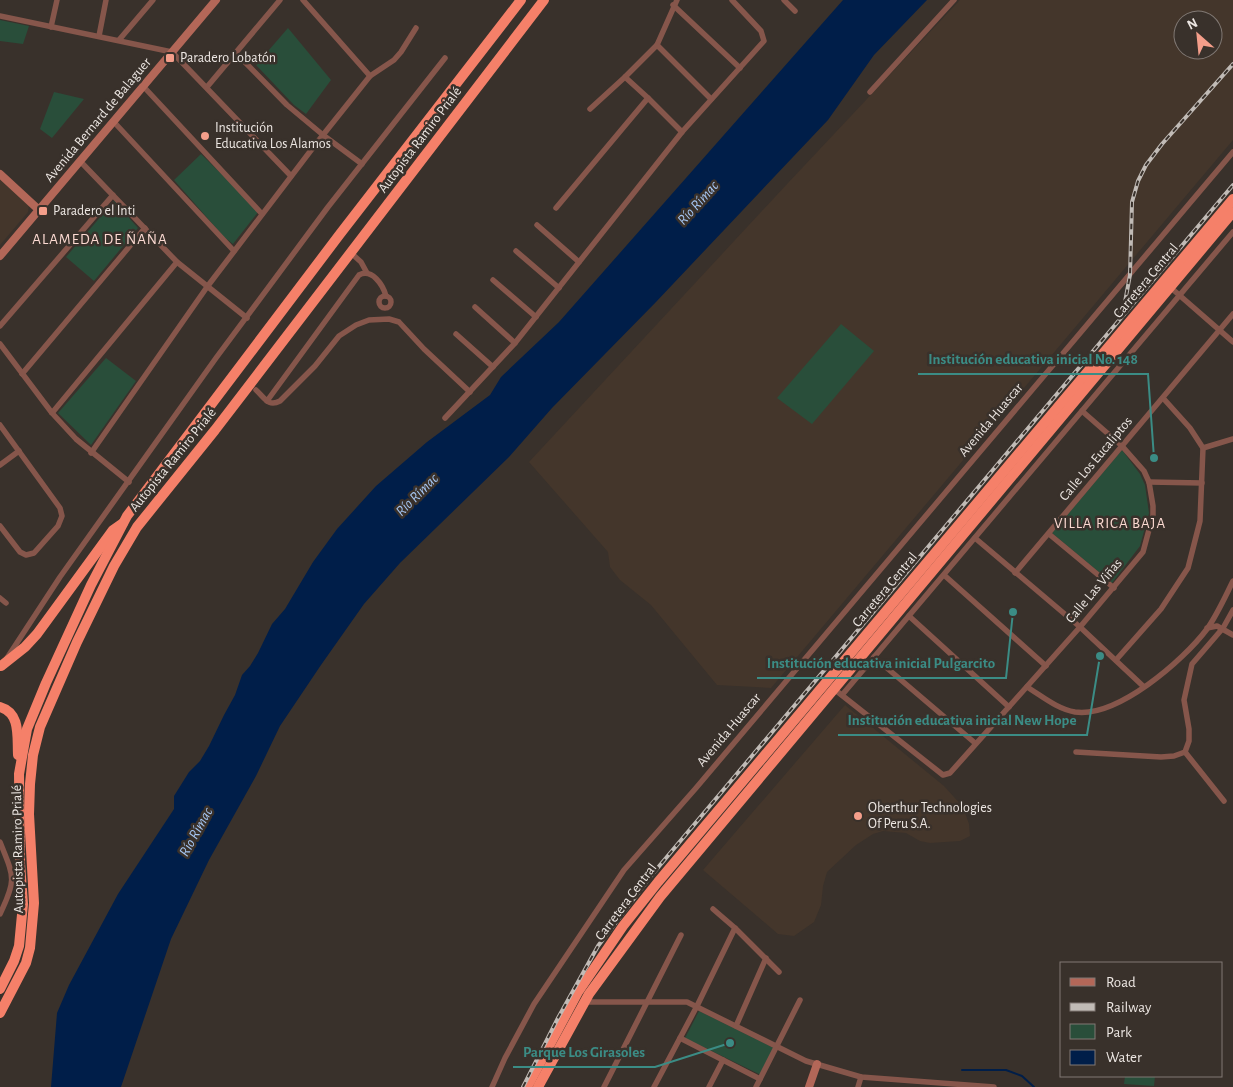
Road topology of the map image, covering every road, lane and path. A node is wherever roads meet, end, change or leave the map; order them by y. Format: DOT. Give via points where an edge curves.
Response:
graph roads {
  1 [pos="56,0"];
  2 [pos="106,0"];
  3 [pos="153,0"];
  4 [pos="216,0"];
  5 [pos="280,0"];
  6 [pos="302,0"];
  7 [pos="521,0"];
  8 [pos="544,0"];
  9 [pos="732,0"];
  10 [pos="784,0"];
  11 [pos="954,0"];
  12 [pos="675,3"];
  13 [pos="795,11"];
  14 [pos="0,16"];
  15 [pos="51,27"];
  16 [pos="416,28"];
  17 [pos="99,36"];
  18 [pos="119,40"];
  19 [pos="657,45"];
  20 [pos="172,52"];
  21 [pos="236,53"];
  22 [pos="445,58"];
  23 [pos="740,68"];
  24 [pos="370,76"];
  25 [pos="625,77"];
  26 [pos="143,86"];
  27 [pos="207,87"];
  28 [pos="870,92"];
  29 [pos="648,98"];
  30 [pos="711,99"];
  31 [pos="590,109"];
  32 [pos="113,121"];
  33 [pos="682,132"];
  34 [pos="323,135"];
  35 [pos="1233,152"];
  36 [pos="80,160"];
  37 [pos="362,164"];
  38 [pos="0,174"];
  39 [pos="291,176"];
  40 [pos="113,195"];
  41 [pos="1233,200"];
  42 [pos="556,208"];
  43 [pos="39,210"];
  44 [pos="1233,212"];
  45 [pos="262,214"];
  46 [pos="537,224"];
  47 [pos="145,228"];
  48 [pos="1233,232"];
  49 [pos="234,251"];
  50 [pos="516,251"];
  51 [pos="351,253"];
  52 [pos="0,256"];
  53 [pos="177,262"];
  54 [pos="579,262"];
  55 [pos="367,273"];
  56 [pos="493,280"];
  57 [pos="207,287"];
  58 [pos="1170,287"];
  59 [pos="559,288"];
  60 [pos="386,296"];
  61 [pos="1179,296"];
  62 [pos="475,307"];
  63 [pos="1233,314"];
  64 [pos="536,317"];
  65 [pos="247,318"];
  66 [pos="0,326"];
  67 [pos="1220,330"];
  68 [pos="456,334"];
  69 [pos="1233,342"];
  70 [pos="515,343"];
  71 [pos="0,344"];
  72 [pos="493,367"];
  73 [pos="22,374"];
  74 [pos="256,390"];
  75 [pos="470,392"];
  76 [pos="1163,398"];
  77 [pos="267,401"];
  78 [pos="1082,411"];
  79 [pos="52,413"];
  80 [pos="445,418"];
  81 [pos="0,425"];
  82 [pos="1233,438"];
  83 [pos="1122,446"];
  84 [pos="1203,448"];
  85 [pos="19,451"];
  86 [pos="91,453"];
  87 [pos="0,465"];
  88 [pos="129,482"];
  89 [pos="1149,482"];
  90 [pos="1202,483"];
  91 [pos="124,523"];
  92 [pos="0,526"];
  93 [pos="1049,534"];
  94 [pos="975,538"];
  95 [pos="1016,573"];
  96 [pos="944,575"];
  97 [pos="1233,581"];
  98 [pos="1114,588"];
  99 [pos="0,598"];
  100 [pos="6,603"];
  101 [pos="1233,610"];
  102 [pos="908,616"];
  103 [pos="1080,627"];
  104 [pos="1207,628"];
  105 [pos="1223,628"];
  106 [pos="1233,635"];
  107 [pos="861,648"];
  108 [pos="874,658"];
  109 [pos="1116,660"];
  110 [pos="1046,666"];
  111 [pos="1,667"];
  112 [pos="1144,686"];
  113 [pos="1027,687"];
  114 [pos="838,692"];
  115 [pos="0,707"];
  116 [pos="1010,707"];
  117 [pos="976,743"];
  118 [pos="1076,752"];
  119 [pos="1185,752"];
  120 [pos="18,774"];
  121 [pos="1224,801"];
  122 [pos="0,842"];
  123 [pos="713,909"];
  124 [pos="0,914"];
  125 [pos="735,928"];
  126 [pos="681,935"];
  127 [pos="766,958"];
  128 [pos="779,972"];
  129 [pos="0,989"];
  130 [pos="800,1000"];
  131 [pos="648,1001"];
  132 [pos="584,1002"];
  133 [pos="697,1006"];
  134 [pos="0,1013"];
  135 [pos="736,1026"];
  136 [pos="680,1038"];
  137 [pos="777,1046"];
  138 [pos="723,1060"];
  139 [pos="816,1064"];
  140 [pos="861,1077"];
  141 [pos="760,1079"];
  142 [pos="492,1087"];
  143 [pos="527,1087"];
  144 [pos="538,1087"];
  145 [pos="604,1087"];
  146 [pos="654,1087"];
  147 [pos="709,1087"];
  148 [pos="756,1087"];
  149 [pos="809,1087"];
  150 [pos="858,1087"];
  151 [pos="994,1087"];
  1 -- 15 [label="street"];
  2 -- 17 [label="street"];
  3 -- 18 [label="street"];
  4 -- 20 [label="street, Avenida Bernard de Balaguer"];
  5 -- 21 [label="street"];
  6 -- 24 [label="street"];
  7 -- 91 [label="highway, Autopista Ramiro Prialé" via="340,234"];
  8 -- 51 [label="highway, Autopista Ramiro Prialé"];
  9 -- 23 [label="street" via="764,37"];
  10 -- 13 [label="street"];
  11 -- 28 [label="street"];
  12 -- 19 [label="street"];
  12 -- 23 [label="street"];
  14 -- 15 [label="street"];
  15 -- 17 [label="street"];
  16 -- 24 [label="street" via="394,60"];
  17 -- 18 [label="street"];
  18 -- 20 [label="street"];
  19 -- 25 [label="street"];
  19 -- 30 [label="street"];
  20 -- 26 [label="street, Avenida Bernard de Balaguer"];
  20 -- 27 [label="street"];
  21 -- 27 [label="street"];
  21 -- 34 [label="street" via="287,105"];
  22 -- 37 [label="street"];
  23 -- 30 [label="street"];
  24 -- 34 [label="street"];
  25 -- 29 [label="street"];
  25 -- 31 [label="street"];
  26 -- 32 [label="street, Avenida Bernard de Balaguer"];
  26 -- 45 [label="street"];
  27 -- 39 [label="street"];
  29 -- 33 [label="street"];
  29 -- 42 [label="street"];
  30 -- 33 [label="street"];
  32 -- 36 [label="street, Avenida Bernard de Balaguer"];
  32 -- 49 [label="street"];
  33 -- 54 [label="street"];
  34 -- 37 [label="street"];
  34 -- 39 [label="street"];
  35 -- 142 [label="street, Avenida Huascar" via="624,870 534,1004"];
  36 -- 40 [label="street"];
  36 -- 43 [label="street, Avenida Bernard de Balaguer"];
  37 -- 65 [label="street"];
  38 -- 43 [label="street"];
  39 -- 45 [label="street"];
  40 -- 47 [label="street"];
  40 -- 66 [label="street"];
  41 -- 107 [label="highway, Carretera Central"];
  43 -- 52 [label="street, Avenida Bernard de Balaguer"];
  44 -- 58 [label="highway, Carretera Central"];
  45 -- 49 [label="street"];
  46 -- 54 [label="street"];
  47 -- 53 [label="street"];
  47 -- 73 [label="street"];
  48 -- 61 [label="street"];
  49 -- 57 [label="street"];
  50 -- 59 [label="street"];
  51 -- 55 [label="street"];
  51 -- 134 [label="highway, Autopista Ramiro Prialé" via="137,527 76,642 40,727 34,755 29,814 34,903 30,948 26,963"];
  53 -- 57 [label="street"];
  53 -- 79 [label="street"];
  54 -- 59 [label="street"];
  55 -- 60 [label="street" via="376,278"];
  55 -- 77 [label="street" via="359,275"];
  56 -- 64 [label="street"];
  57 -- 65 [label="street"];
  57 -- 86 [label="street"];
  58 -- 61 [label="street"];
  58 -- 107 [label="highway, Carretera Central"];
  59 -- 64 [label="street"];
  61 -- 67 [label="street"];
  61 -- 78 [label="street"];
  62 -- 70 [label="street"];
  63 -- 67 [label="street, Calle Los Eucaliptos"];
  64 -- 70 [label="street"];
  65 -- 88 [label="street"];
  67 -- 69 [label="street"];
  67 -- 76 [label="street, Calle Los Eucaliptos"];
  68 -- 72 [label="street"];
  70 -- 72 [label="street"];
  71 -- 73 [label="street"];
  72 -- 75 [label="street"];
  73 -- 79 [label="street"];
  74 -- 77 [label="street"];
  75 -- 77 [label="street" via="399,322 389,319 369,320 339,336 280,402 274,405"];
  75 -- 80 [label="street"];
  76 -- 83 [label="street, Calle Los Eucaliptos"];
  76 -- 84 [label="street"];
  78 -- 83 [label="street, Calle Las Viñas"];
  78 -- 94 [label="street"];
  79 -- 86 [label="street"];
  81 -- 85 [label="street"];
  82 -- 84 [label="street"];
  83 -- 89 [label="street, Calle Las Viñas" via="1144,471"];
  83 -- 93 [label="street, Calle Los Eucaliptos"];
  84 -- 90 [label="street"];
  85 -- 87 [label="street"];
  85 -- 92 [label="street" via="60,508 62,516 58,526 34,553 26,555"];
  86 -- 88 [label="street"];
  88 -- 111 [label="street" via="60,577"];
  89 -- 90 [label="street"];
  89 -- 98 [label="street, Calle Las Viñas" via="1153,515 1143,552"];
  90 -- 109 [label="street" via="1200,521 1188,568 1161,609"];
  91 -- 111 [label="highway" via="113,530 37,634"];
  91 -- 120 [label="highway, Autopista Ramiro Prialé" via="91,585 34,709"];
  93 -- 95 [label="street, Calle Los Eucaliptos"];
  93 -- 98 [label="street"];
  94 -- 95 [label="street"];
  94 -- 96 [label="street"];
  95 -- 103 [label="street"];
  96 -- 102 [label="street"];
  96 -- 110 [label="street"];
  97 -- 104 [label="street"];
  98 -- 103 [label="street, Calle Las Viñas"];
  99 -- 100 [label="street"];
  101 -- 105 [label="street"];
  102 -- 108 [label="street"];
  102 -- 116 [label="street"];
  103 -- 109 [label="street"];
  103 -- 110 [label="street, Calle Las Viñas"];
  104 -- 105 [label="street"];
  104 -- 112 [label="street" via="1175,664"];
  105 -- 106 [label="street"];
  105 -- 119 [label="street" via="1192,664 1184,700 1190,729"];
  107 -- 114 [label="highway, Carretera Central"];
  107 -- 143 [label="highway, Carretera Central" via="623,926 578,992"];
  108 -- 114 [label="street"];
  108 -- 117 [label="street"];
  109 -- 112 [label="street"];
  110 -- 113 [label="street, Calle Las Viñas"];
  112 -- 113 [label="street" via="1124,700 1086,712 1073,712 1053,704"];
  113 -- 116 [label="street, Calle Las Viñas"];
  114 -- 117 [label="street, Calle Las Viñas" via="941,775 950,773"];
  114 -- 132 [label="highway, Carretera Central" via="660,897"];
  115 -- 120 [label="highway" via="8,710 17,726"];
  116 -- 117 [label="street, Calle Las Viñas"];
  118 -- 119 [label="street" via="1161,758"];
  119 -- 121 [label="street"];
  120 -- 129 [label="highway, Autopista Ramiro Prialé" via="23,904 19,946"];
  122 -- 124 [label="street" via="12,881"];
  123 -- 125 [label="street"];
  125 -- 127 [label="street"];
  125 -- 133 [label="street"];
  126 -- 131 [label="street"];
  127 -- 128 [label="street"];
  127 -- 135 [label="street"];
  130 -- 137 [label="street"];
  131 -- 132 [label="street"];
  131 -- 133 [label="street" via="687,1002"];
  131 -- 145 [label="street"];
  132 -- 144 [label="highway, Carretera Central"];
  133 -- 135 [label="street"];
  133 -- 136 [label="street"];
  135 -- 137 [label="street"];
  136 -- 138 [label="street"];
  136 -- 146 [label="street"];
  137 -- 139 [label="street"];
  137 -- 141 [label="street"];
  138 -- 141 [label="street"];
  138 -- 147 [label="street"];
  139 -- 140 [label="street"];
  139 -- 149 [label="street"];
  140 -- 150 [label="street"];
  140 -- 151 [label="street"];
  141 -- 148 [label="street"];
}
